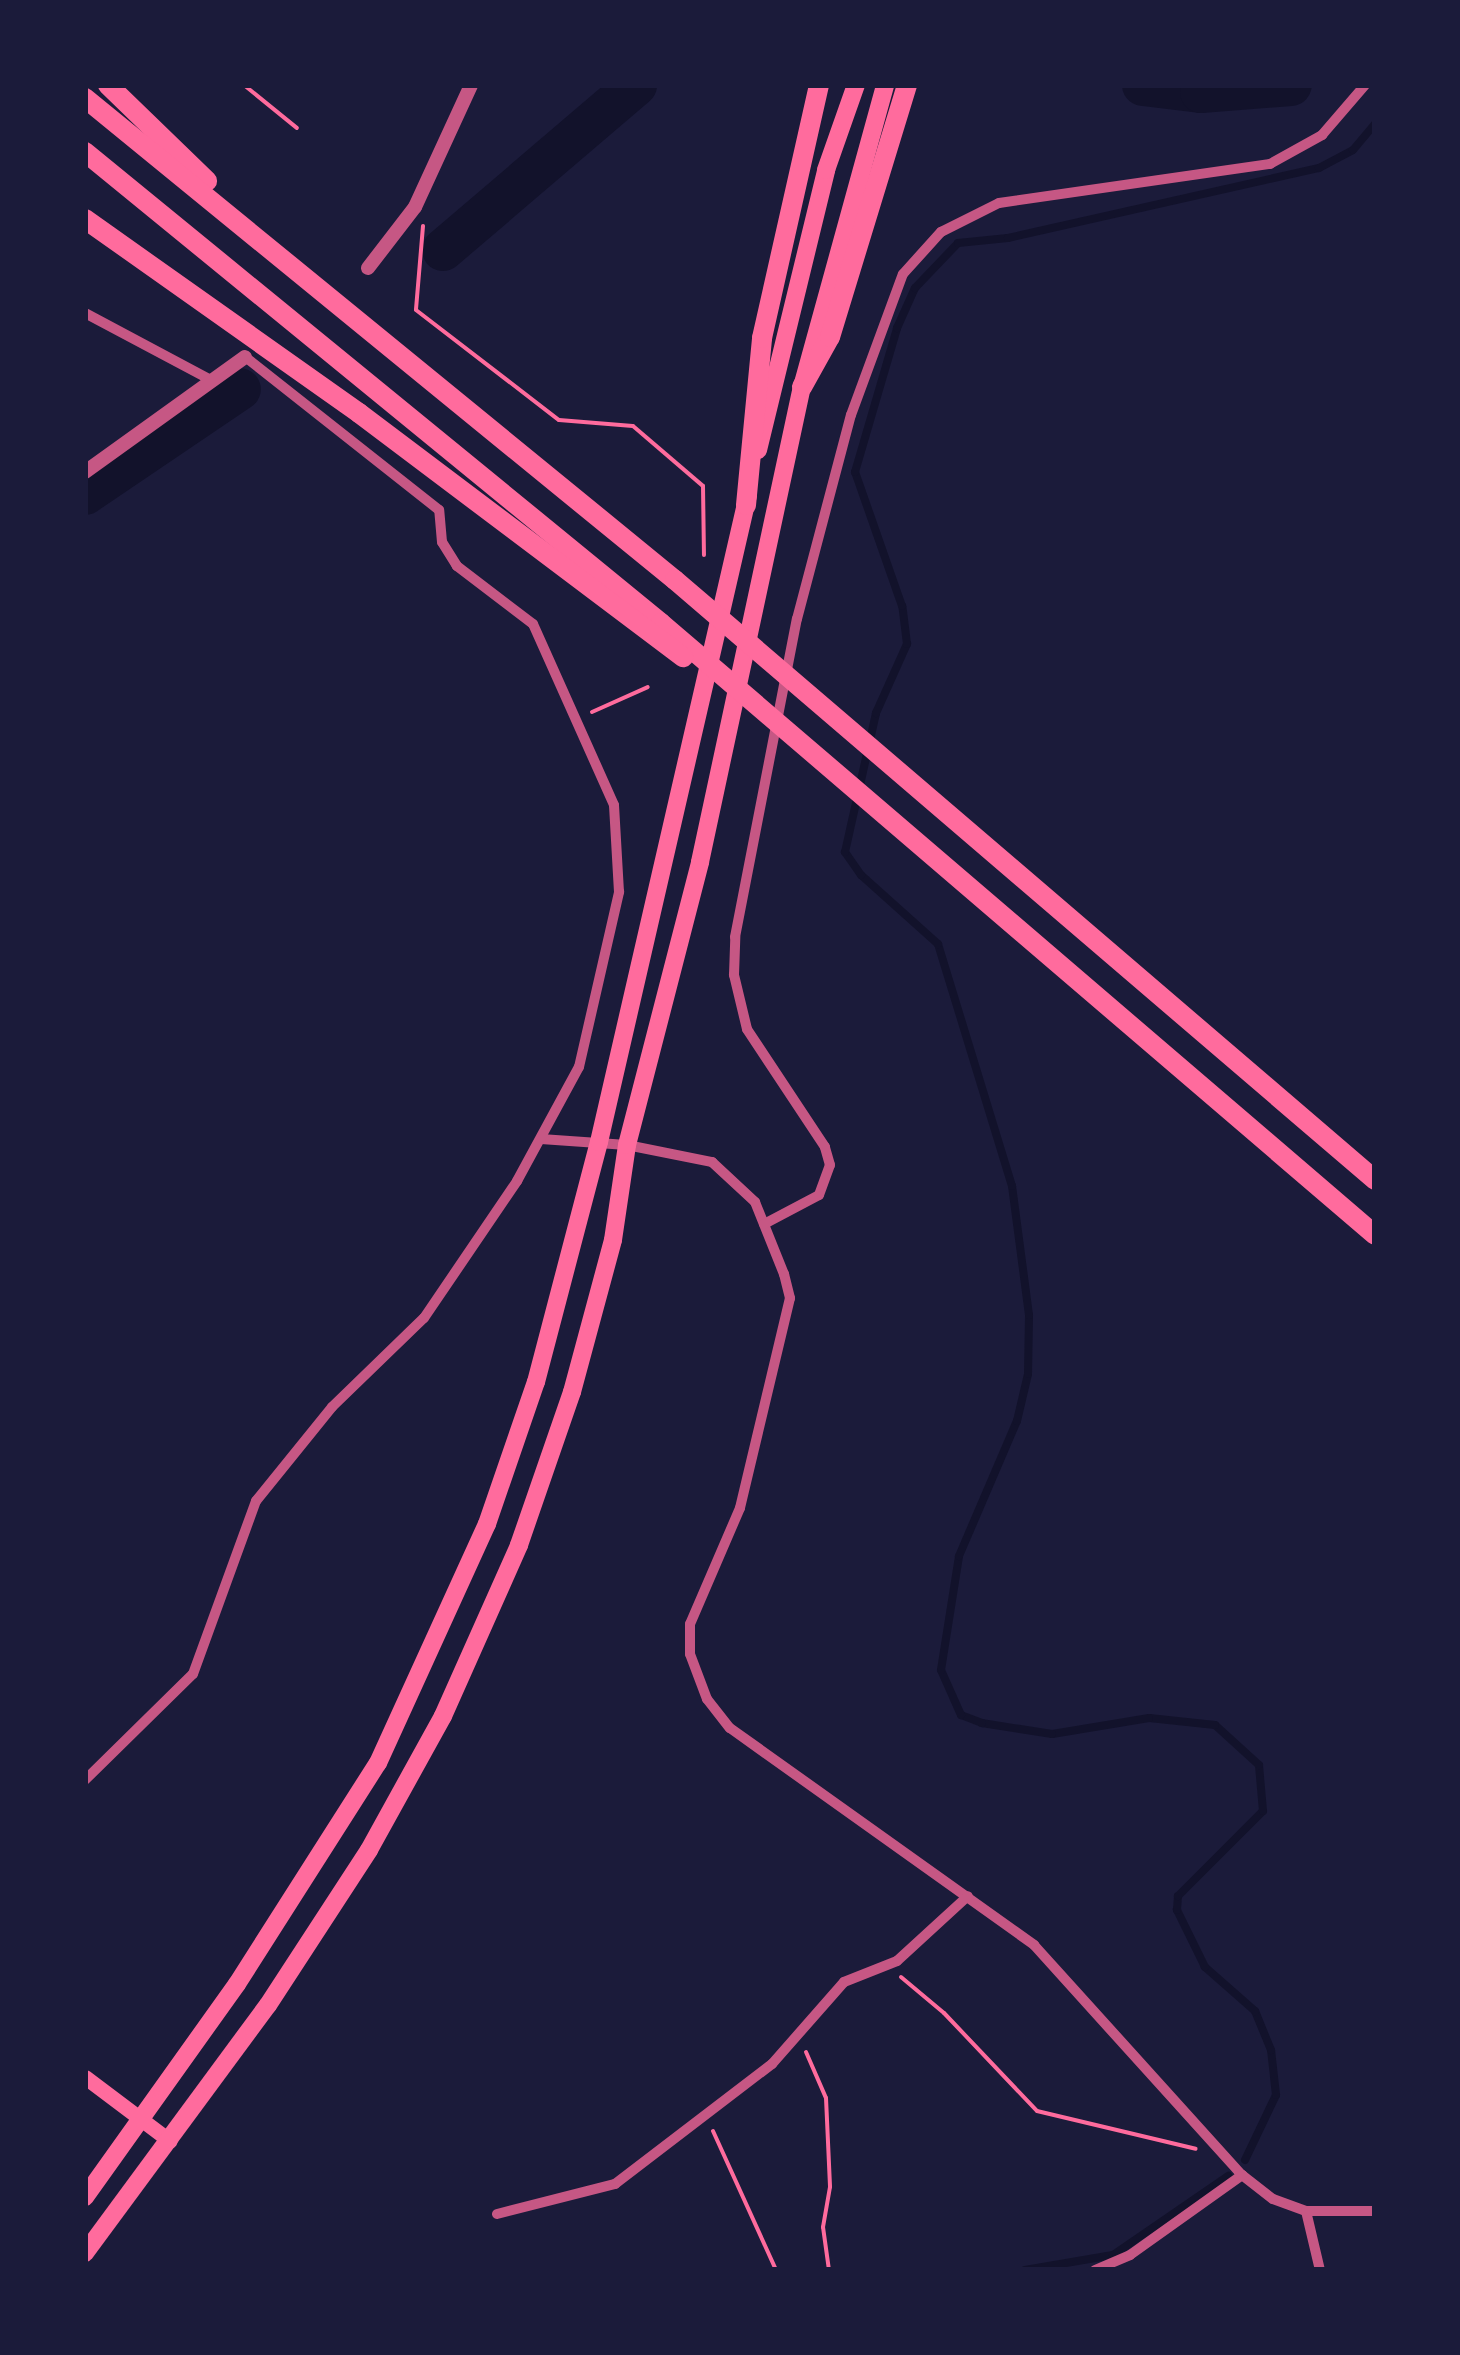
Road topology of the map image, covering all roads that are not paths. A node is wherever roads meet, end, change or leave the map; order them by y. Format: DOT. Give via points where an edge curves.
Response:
graph roads {
  1 [pos="108,85"];
  2 [pos="471,85"];
  3 [pos="819,85"];
  4 [pos="856,85"];
  5 [pos="885,85"];
  6 [pos="907,85"];
  7 [pos="1365,85"];
  8 [pos="85,98"];
  9 [pos="85,152"];
  10 [pos="85,219"];
  11 [pos="292,264"];
  12 [pos="368,268"];
  13 [pos="85,313"];
  14 [pos="245,357"];
  15 [pos="213,381"];
  16 [pos="802,387"];
  17 [pos="85,472"];
  18 [pos="746,505"];
  19 [pos="656,630"];
  20 [pos="541,1139"];
  21 [pos="599,1142"];
  22 [pos="627,1145"];
  23 [pos="1375,1180"];
  24 [pos="764,1224"];
  25 [pos="1375,1234"];
  26 [pos="85,1780"];
  27 [pos="968,1896"];
  28 [pos="85,2077"];
  29 [pos="140,2118"];
  30 [pos="170,2141"];
  31 [pos="1242,2175"];
  32 [pos="85,2198"];
  33 [pos="1375,2211"];
  34 [pos="1306,2212"];
  35 [pos="498,2214"];
  36 [pos="85,2254"];
  37 [pos="1095,2270"];
  38 [pos="1320,2270"];
  1 -- 11 [label="highway"];
  2 -- 12 [label="street" via="427,185"];
  3 -- 18 [label="highway" via="762,338"];
  4 -- 18 [label="main road" via="826,170"];
  5 -- 16 [label="main road"];
  6 -- 16 [label="highway" via="830,337"];
  7 -- 24 [label="street" via="1322,135 1270,164 973,212 919,252 897,284 851,415 797,619 734,936 746,1030 826,1147 830,1165 819,1195"];
  8 -- 11 [label="highway"];
  9 -- 19 [label="highway"];
  10 -- 19 [label="highway"];
  11 -- 23 [label="highway" via="906,774"];
  13 -- 15 [label="street"];
  14 -- 15 [label="street"];
  14 -- 20 [label="street" via="439,510 442,542 457,566 533,624 614,805 620,892 579,1066"];
  15 -- 17 [label="street"];
  16 -- 22 [label="main road" via="700,862"];
  18 -- 21 [label="main road"];
  19 -- 25 [label="highway" via="880,808"];
  20 -- 21 [label="street"];
  20 -- 26 [label="street" via="424,1318 332,1406 256,1502 193,1674"];
  21 -- 22 [label="street"];
  21 -- 29 [label="main road" via="536,1382 443,1629 378,1763 317,1864"];
  22 -- 24 [label="street" via="712,1162 742,1186"];
  22 -- 30 [label="main road" via="613,1240 572,1392 519,1545 442,1716 369,1850"];
  24 -- 27 [label="street" via="790,1298 740,1508 690,1624 696,1676 730,1728"];
  27 -- 31 [label="street" via="1068,1976"];
  27 -- 35 [label="street" via="888,1967 870,1967 844,1982 793,2044 615,2184"];
  28 -- 29 [label="main road"];
  29 -- 30 [label="main road"];
  29 -- 32 [label="main road"];
  30 -- 36 [label="main road"];
  31 -- 34 [label="street" via="1273,2199"];
  31 -- 37 [label="street" via="1130,2255"];
  33 -- 34 [label="street"];
  34 -- 38 [label="street"];
}
